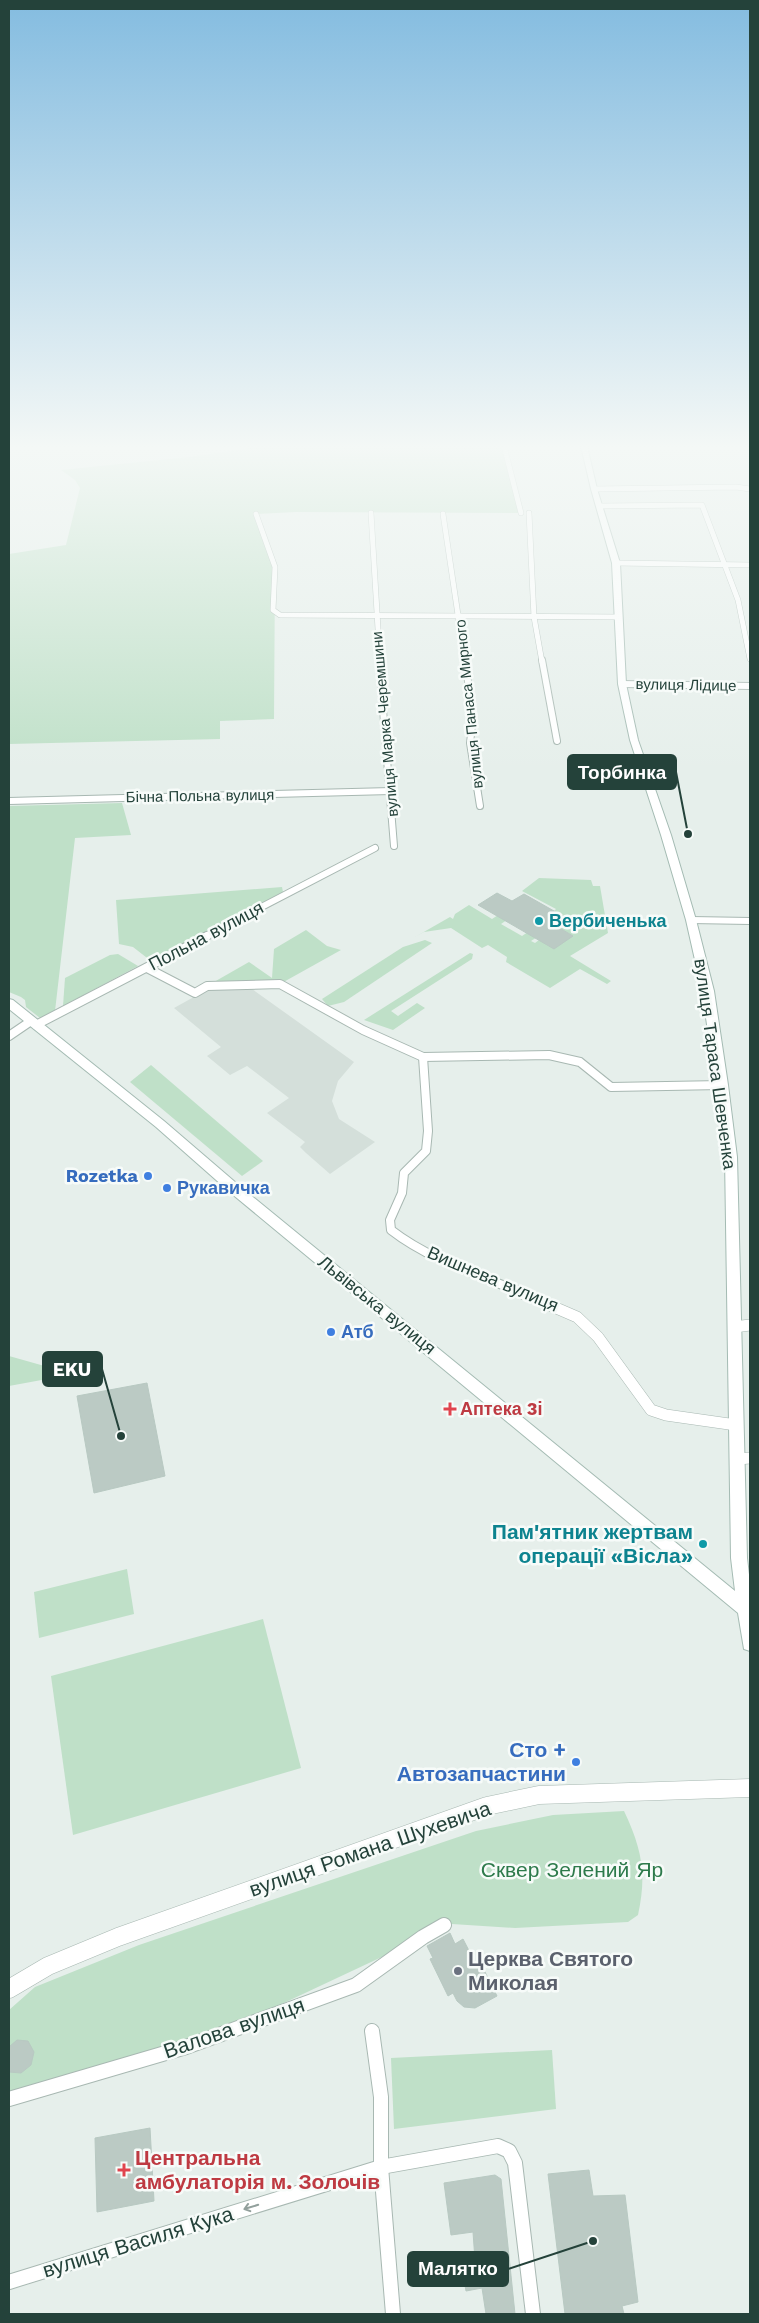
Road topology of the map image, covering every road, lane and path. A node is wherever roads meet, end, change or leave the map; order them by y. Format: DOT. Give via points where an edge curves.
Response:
graph roads {
  1 [pos="270,554"];
  2 [pos="373,554"];
  3 [pos="449,554"];
  4 [pos="531,554"];
  5 [pos="614,554"];
  6 [pos="723,554"];
  7 [pos="616,563"];
  8 [pos="727,564"];
  9 [pos="750,564"];
  10 [pos="376,616"];
  11 [pos="459,616"];
  12 [pos="534,617"];
  13 [pos="619,617"];
  14 [pos="750,659"];
  15 [pos="622,684"];
  16 [pos="750,686"];
  17 [pos="557,741"];
  18 [pos="391,791"];
  19 [pos="9,801"];
  20 [pos="480,806"];
  21 [pos="394,846"];
  22 [pos="375,848"];
  23 [pos="691,920"];
  24 [pos="750,921"];
  25 [pos="147,968"];
  26 [pos="9,1003"];
  27 [pos="34,1023"];
  28 [pos="9,1036"];
  29 [pos="423,1057"];
  30 [pos="722,1085"];
  31 [pos="750,1325"];
  32 [pos="734,1326"];
  33 [pos="736,1424"];
  34 [pos="750,1458"];
  35 [pos="737,1459"];
  36 [pos="746,1599"];
  37 [pos="750,1643"];
  38 [pos="750,1788"];
  39 [pos="444,1925"];
  40 [pos="9,1989"];
  41 [pos="372,2030"];
  42 [pos="9,2100"];
  43 [pos="515,2163"];
  44 [pos="381,2167"];
  45 [pos="9,2282"];
  46 [pos="392,2314"];
  47 [pos="533,2314"];
  1 -- 10 [label="street" via="274,567 273,610 280,615"];
  2 -- 10 [label="street, вулиця Марка Черемшини"];
  3 -- 11 [label="street, вулиця Панаса Мирного"];
  4 -- 12 [label="street"];
  5 -- 7 [label="main road, вулиця Тараса Шевченка"];
  6 -- 8 [label="street"];
  7 -- 8 [label="street"];
  7 -- 13 [label="main road, вулиця Тараса Шевченка"];
  8 -- 9 [label="street"];
  8 -- 14 [label="street" via="741,608"];
  10 -- 11 [label="street"];
  10 -- 18 [label="street, вулиця Марка Черемшини"];
  11 -- 12 [label="street"];
  11 -- 20 [label="street, вулиця Панаса Мирного" via="473,717 470,743"];
  12 -- 13 [label="street"];
  12 -- 17 [label="street"];
  13 -- 15 [label="main road, вулиця Тараса Шевченка"];
  15 -- 16 [label="street, вулиця Лідице"];
  15 -- 23 [label="main road, вулиця Тараса Шевченка" via="634,740"];
  18 -- 19 [label="street, Бічна Польна вулиця"];
  18 -- 21 [label="street, вулиця Марка Черемшини"];
  22 -- 25 [label="street, Польна вулиця"];
  23 -- 24 [label="street"];
  23 -- 30 [label="main road, вулиця Тараса Шевченка" via="708,991"];
  25 -- 27 [label="street, Польна вулиця"];
  25 -- 29 [label="street" via="195,993 207,986 280,984 355,1026"];
  26 -- 27 [label="main road, Львівська вулиця"];
  27 -- 28 [label="street, Польна вулиця"];
  27 -- 36 [label="main road, Львівська вулиця"];
  29 -- 30 [label="street" via="549,1055 580,1062 610,1087"];
  29 -- 33 [label="street, Вишнева вулиця" via="428,1131 426,1151 404,1173 402,1193 390,1220 391,1230 444,1260 577,1317 598,1337 651,1410"];
  30 -- 32 [label="main road, вулиця Тараса Шевченка" via="731,1157"];
  31 -- 32 [label="street"];
  32 -- 33 [label="main road, вулиця Тараса Шевченка"];
  33 -- 35 [label="main road, вулиця Тараса Шевченка"];
  34 -- 35 [label="street"];
  35 -- 36 [label="main road, вулиця Тараса Шевченка" via="739,1558"];
  36 -- 37 [label="main road, вулиця Тараса Шевченка"];
  38 -- 40 [label="street, вулиця Романа Шухевича" via="538,1795 487,1806 118,1937 48,1966"];
  39 -- 42 [label="street, Валова вулиця" via="356,1985 186,2047"];
  41 -- 44 [label="street" via="381,2097"];
  43 -- 44 [label="street, вулиця Василя Кука" via="509,2151 498,2146"];
  43 -- 47 [label="street"];
  44 -- 45 [label="street, вулиця Василя Кука, one-way"];
  44 -- 46 [label="street"];
}
